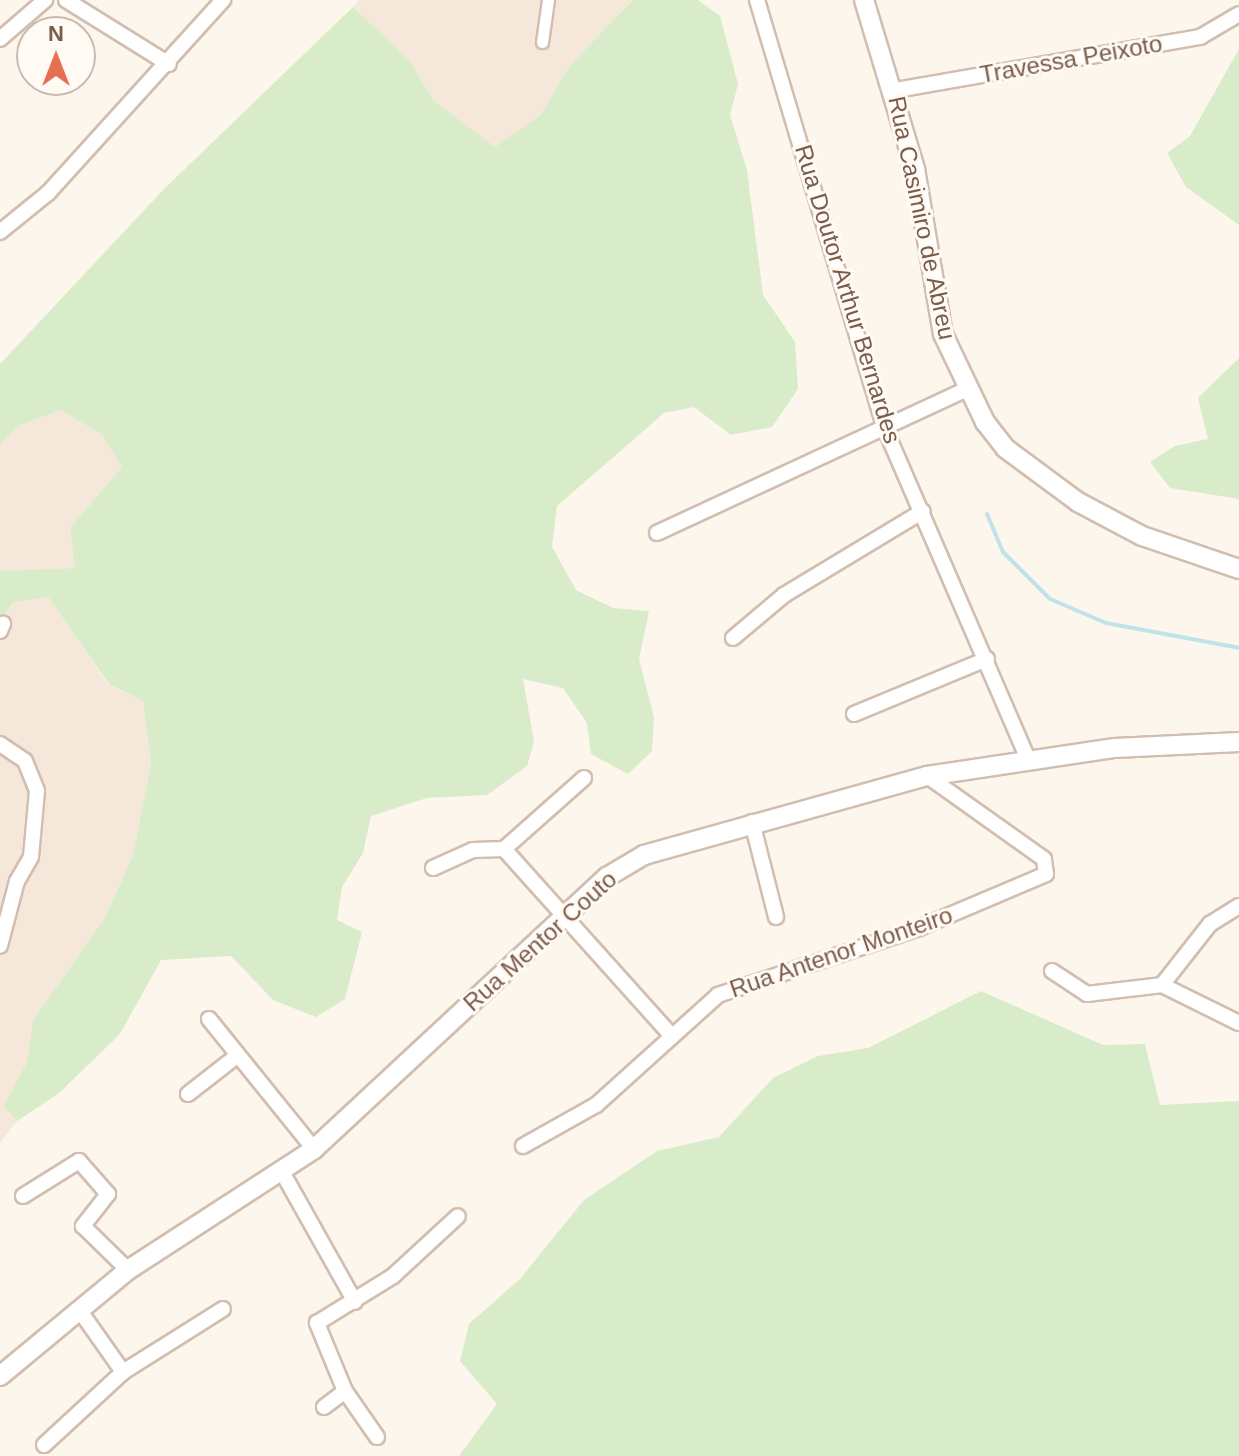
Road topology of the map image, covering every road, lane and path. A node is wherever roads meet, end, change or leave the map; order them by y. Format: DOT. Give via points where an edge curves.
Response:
graph roads {
  1 [pos="45,0"];
  2 [pos="66,0"];
  3 [pos="548,0"];
  4 [pos="757,0"];
  5 [pos="864,0"];
  6 [pos="224,2"];
  7 [pos="1239,14"];
  8 [pos="0,39"];
  9 [pos="542,42"];
  10 [pos="169,64"];
  11 [pos="896,90"];
  12 [pos="0,232"];
  13 [pos="965,390"];
  14 [pos="883,424"];
  15 [pos="923,511"];
  16 [pos="657,533"];
  17 [pos="1239,569"];
  18 [pos="733,638"];
  19 [pos="987,659"];
  20 [pos="854,714"];
  21 [pos="1239,742"];
  22 [pos="0,744"];
  23 [pos="1028,759"];
  24 [pos="927,776"];
  25 [pos="584,778"];
  26 [pos="752,822"];
  27 [pos="504,849"];
  28 [pos="433,868"];
  29 [pos="1239,906"];
  30 [pos="562,917"];
  31 [pos="776,917"];
  32 [pos="0,946"];
  33 [pos="1052,971"];
  34 [pos="1162,985"];
  35 [pos="209,1019"];
  36 [pos="1239,1023"];
  37 [pos="670,1034"];
  38 [pos="238,1055"];
  39 [pos="188,1094"];
  40 [pos="523,1146"];
  41 [pos="314,1149"];
  42 [pos="281,1170"];
  43 [pos="23,1196"];
  44 [pos="458,1216"];
  45 [pos="128,1270"];
  46 [pos="355,1302"];
  47 [pos="223,1309"];
  48 [pos="80,1311"];
  49 [pos="3,1368"];
  50 [pos="123,1372"];
  51 [pos="345,1391"];
  52 [pos="324,1407"];
  53 [pos="377,1437"];
  54 [pos="44,1445"];
  1 -- 8 [label="street"];
  2 -- 10 [label="street"];
  3 -- 9 [label="street"];
  4 -- 14 [label="street, Rua Doutor Arthur Bernardes"];
  5 -- 11 [label="street, Rua Casimiro de Abreu"];
  6 -- 10 [label="street"];
  7 -- 11 [label="street, Travessa Peixoto" via="1200,37"];
  10 -- 12 [label="street" via="48,193"];
  11 -- 13 [label="street, Rua Casimiro de Abreu" via="942,330"];
  13 -- 14 [label="street"];
  13 -- 17 [label="street, Rua Casimiro de Abreu" via="1005,448 1078,502 1142,536"];
  14 -- 15 [label="street, Rua Doutor Arthur Bernardes"];
  14 -- 16 [label="street"];
  15 -- 18 [label="street" via="784,595"];
  15 -- 19 [label="street, Rua Doutor Arthur Bernardes"];
  19 -- 20 [label="street"];
  19 -- 23 [label="street, Rua Doutor Arthur Bernardes"];
  21 -- 23 [label="street, Rua Mentor Couto"];
  22 -- 32 [label="street" via="25,761 37,791 31,857 17,881"];
  23 -- 24 [label="street, Rua Mentor Couto"];
  24 -- 26 [label="street, Rua Mentor Couto"];
  24 -- 37 [label="street, Rua Antenor Monteiro" via="1044,859 1046,874 919,928 718,995"];
  25 -- 27 [label="street"];
  26 -- 30 [label="street, Rua Mentor Couto" via="644,855"];
  26 -- 31 [label="street"];
  27 -- 28 [label="street" via="473,850"];
  27 -- 30 [label="street"];
  29 -- 34 [label="street" via="1210,924"];
  30 -- 37 [label="street"];
  30 -- 41 [label="street, Rua Mentor Couto"];
  33 -- 34 [label="street" via="1087,994"];
  34 -- 36 [label="street"];
  35 -- 38 [label="street"];
  37 -- 40 [label="street, Rua Antenor Monteiro" via="596,1105"];
  38 -- 39 [label="street"];
  38 -- 41 [label="street"];
  41 -- 42 [label="street, Rua Mentor Couto"];
  42 -- 45 [label="street, Rua Mentor Couto"];
  42 -- 46 [label="street"];
  43 -- 45 [label="street" via="79,1161 108,1194 83,1226"];
  44 -- 46 [label="street" via="415,1259"];
  45 -- 48 [label="street, Rua Mentor Couto"];
  46 -- 51 [label="street" via="315,1329"];
  47 -- 50 [label="street"];
  48 -- 49 [label="street, Rua Mentor Couto"];
  48 -- 50 [label="street"];
  50 -- 54 [label="street"];
  51 -- 52 [label="street"];
  51 -- 53 [label="street"];
}
